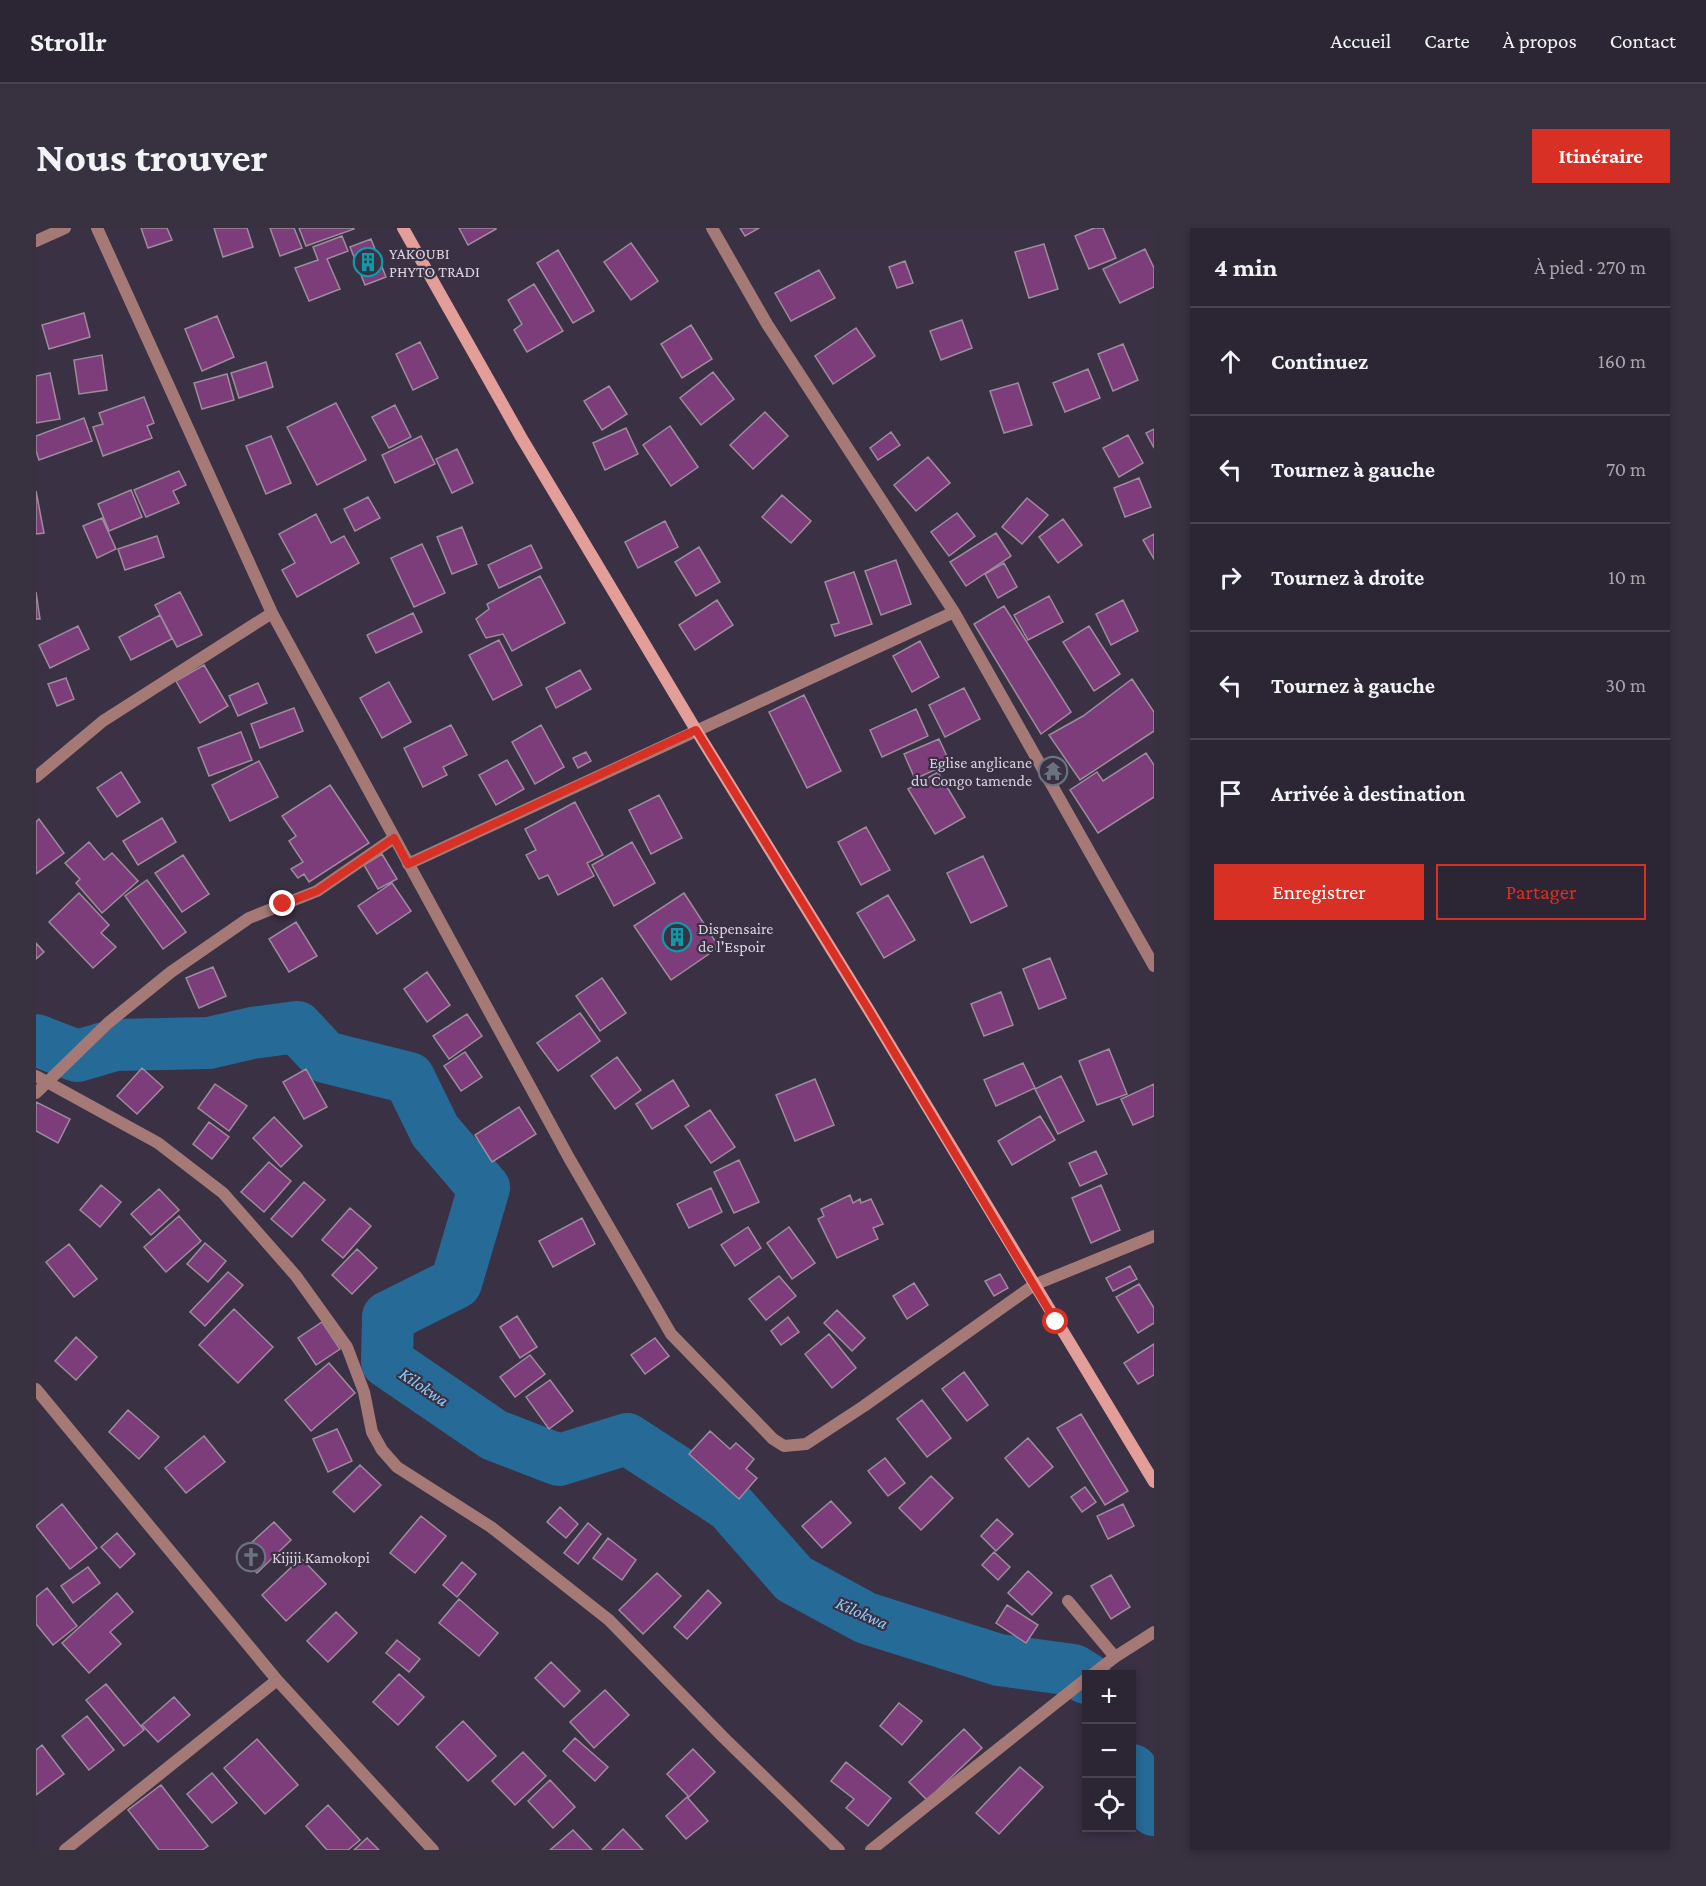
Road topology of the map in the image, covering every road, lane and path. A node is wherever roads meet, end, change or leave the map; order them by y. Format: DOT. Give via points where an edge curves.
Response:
graph roads {
  1 [pos="65,228"];
  2 [pos="97,228"];
  3 [pos="403,228"];
  4 [pos="712,228"];
  5 [pos="36,240"];
  6 [pos="954,612"];
  7 [pos="272,613"];
  8 [pos="696,730"];
  9 [pos="36,777"];
  10 [pos="394,838"];
  11 [pos="408,864"];
  12 [pos="1154,940"];
  13 [pos="1144,949"];
  14 [pos="1154,966"];
  15 [pos="41,1078"];
  16 [pos="36,1093"];
  17 [pos="1154,1236"];
  18 [pos="1034,1285"];
  19 [pos="36,1389"];
  20 [pos="1154,1482"];
  21 [pos="1068,1602"];
  22 [pos="1154,1632"];
  23 [pos="1115,1657"];
  24 [pos="1098,1670"];
  25 [pos="278,1680"];
  26 [pos="1082,1682"];
  27 [pos="65,1850"];
  28 [pos="433,1850"];
  29 [pos="839,1850"];
  30 [pos="871,1850"];
  1 -- 5 [label="street"];
  2 -- 7 [label="street"];
  3 -- 8 [label="street"];
  4 -- 6 [label="street" via="767,324"];
  6 -- 8 [label="street"];
  6 -- 13 [label="street"];
  7 -- 9 [label="street" via="103,721"];
  7 -- 10 [label="street"];
  8 -- 11 [label="street"];
  8 -- 18 [label="street"];
  10 -- 11 [label="street"];
  10 -- 15 [label="street" via="317,891 249,918 162,979 108,1023 76,1056"];
  11 -- 18 [label="street" via="569,1158 671,1334 773,1439 784,1446 806,1444"];
  12 -- 13 [label="street"];
  13 -- 14 [label="street"];
  15 -- 16 [label="street"];
  15 -- 29 [label="street" via="158,1143 223,1193 296,1276 347,1347 364,1392 372,1432 397,1467 491,1527 609,1620"];
  17 -- 18 [label="street"];
  18 -- 20 [label="street"];
  19 -- 25 [label="street"];
  21 -- 23 [label="street"];
  22 -- 23 [label="street"];
  23 -- 24 [label="street"];
  25 -- 27 [label="street"];
  25 -- 28 [label="street"];
  26 -- 30 [label="street"];
}
